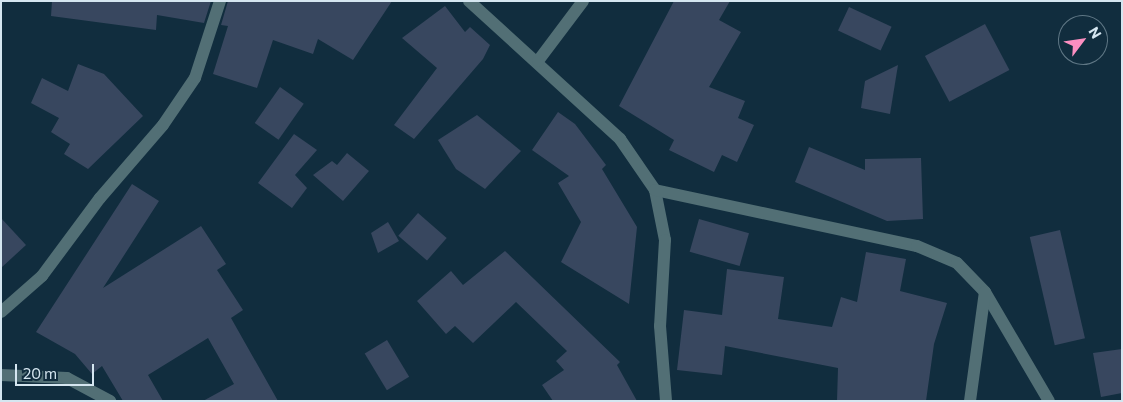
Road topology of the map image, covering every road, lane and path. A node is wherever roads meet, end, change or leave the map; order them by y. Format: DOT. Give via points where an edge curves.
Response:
graph roads {
  1 [pos="220,1"];
  2 [pos="470,1"];
  3 [pos="583,1"];
  4 [pos="538,61"];
  5 [pos="655,190"];
  6 [pos="985,292"];
  7 [pos="1,312"];
  8 [pos="1,375"];
  9 [pos="110,401"];
  10 [pos="666,401"];
  11 [pos="970,401"];
  12 [pos="1048,401"];
  1 -- 7 [label="street" via="195,78 163,125 42,276"];
  2 -- 4 [label="street"];
  3 -- 4 [label="street"];
  4 -- 5 [label="street" via="620,139"];
  5 -- 6 [label="street" via="918,246 957,263"];
  5 -- 10 [label="street" via="665,240 660,326"];
  6 -- 11 [label="street"];
  6 -- 12 [label="street"];
  8 -- 9 [label="street" via="67,378"];
}
